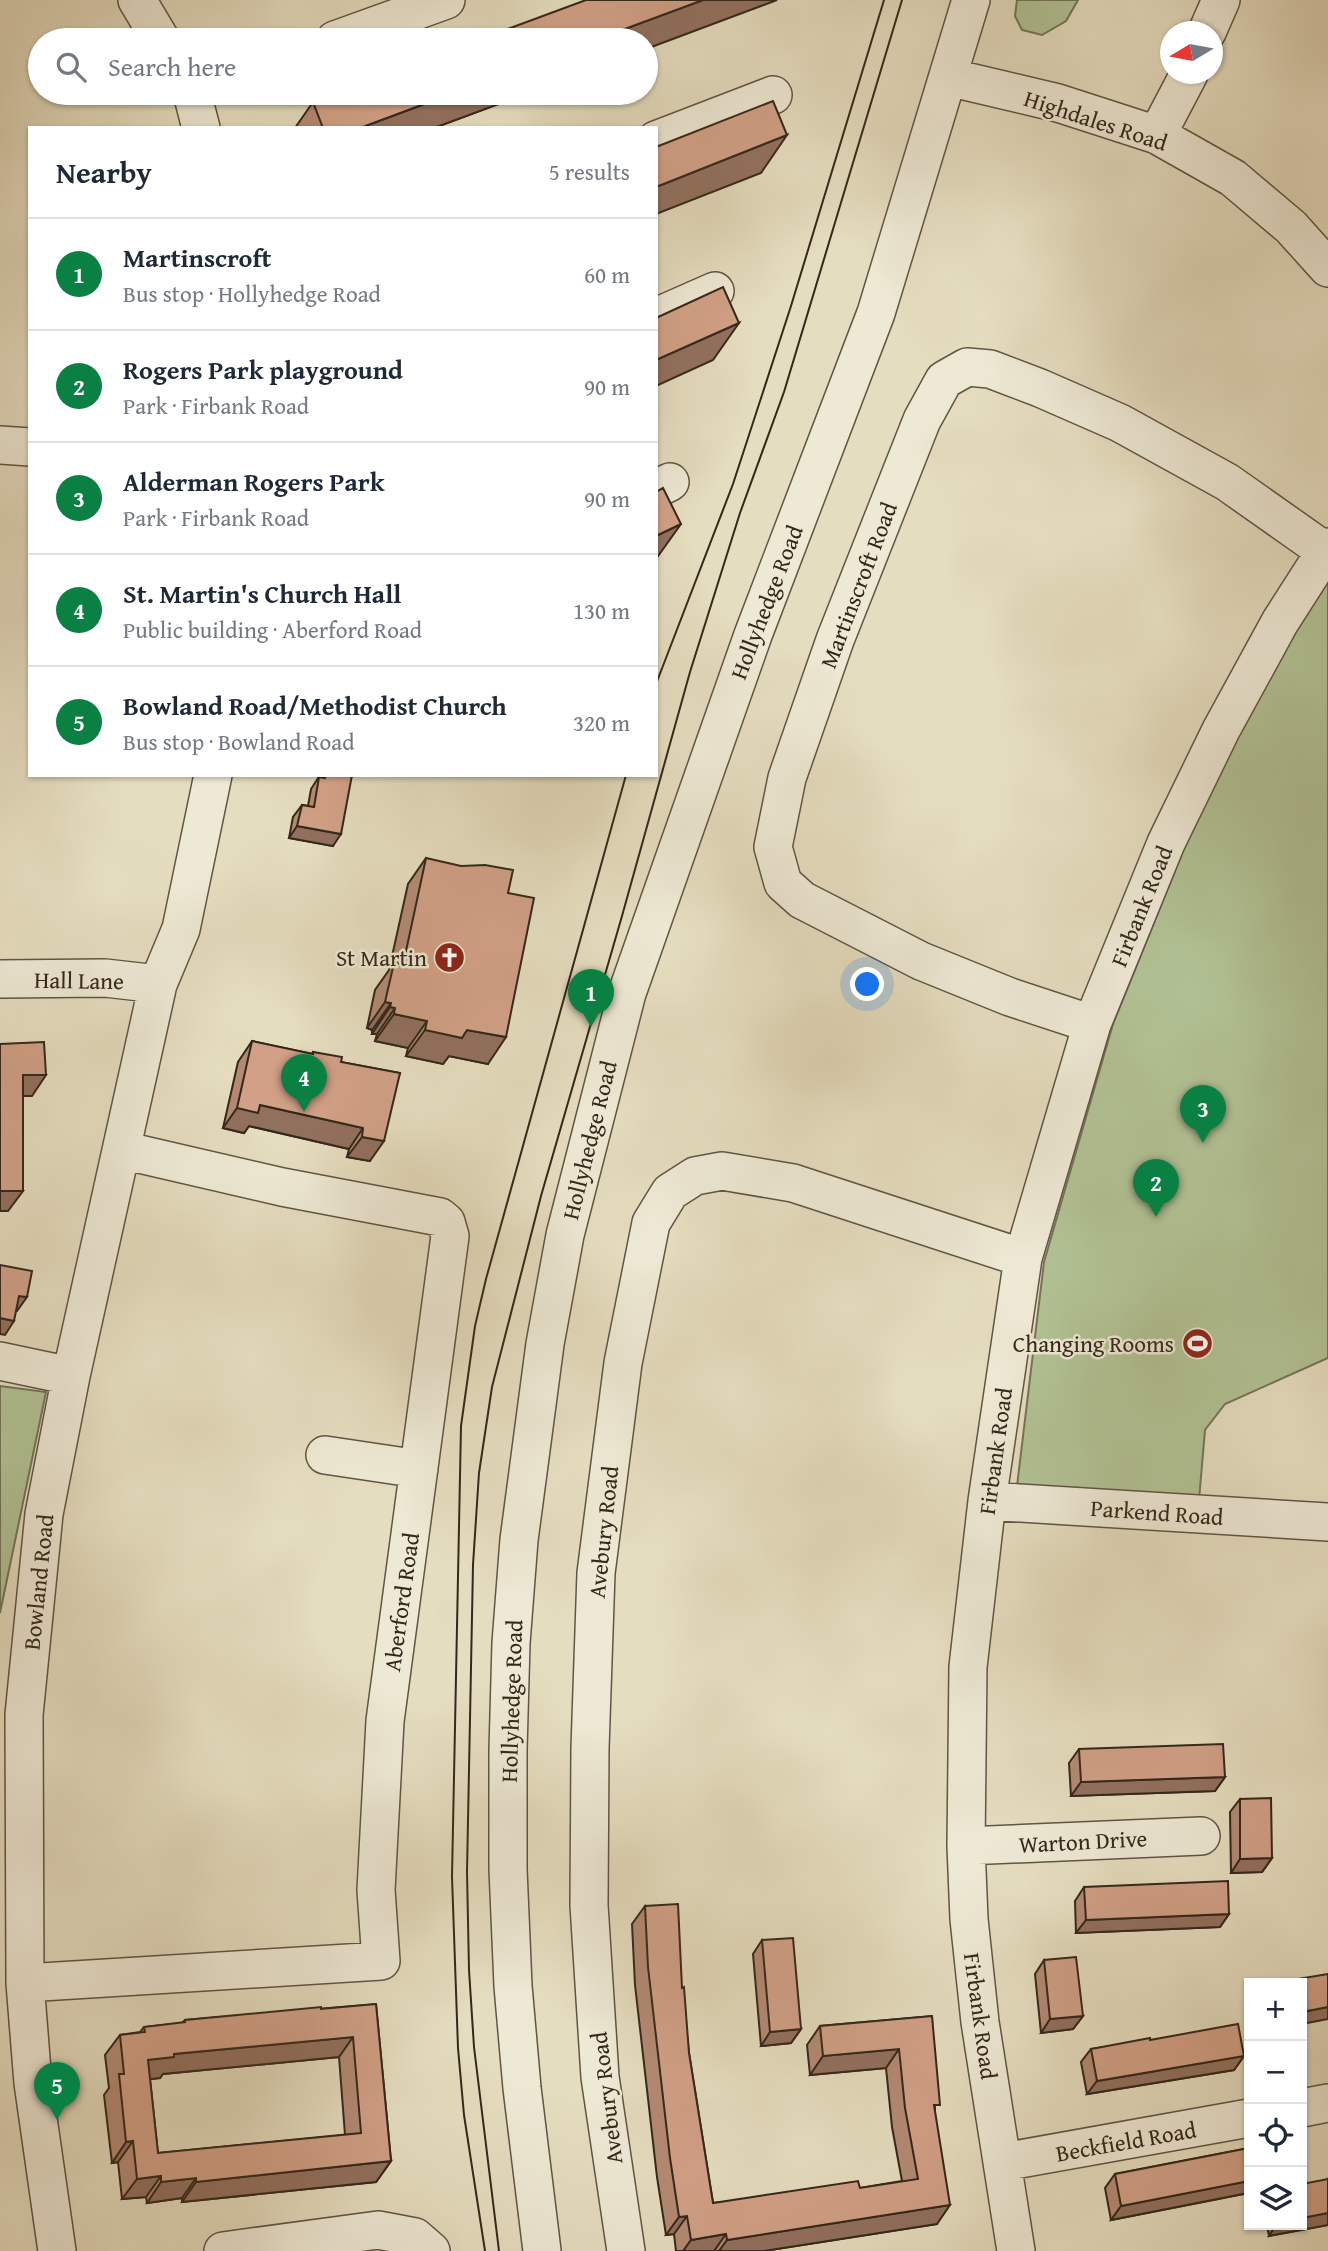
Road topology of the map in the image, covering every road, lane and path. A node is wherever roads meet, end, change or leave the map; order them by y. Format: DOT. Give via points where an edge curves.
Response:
graph roads {
  1 [pos="137,0"];
  2 [pos="446,0"];
  3 [pos="971,0"];
  4 [pos="1221,0"];
  5 [pos="1212,21"];
  6 [pos="154,28"];
  7 [pos="368,28"];
  8 [pos="948,77"];
  9 [pos="1184,84"];
  10 [pos="773,95"];
  11 [pos="195,105"];
  12 [pos="200,126"];
  13 [pos="1157,135"];
  14 [pos="658,139"];
  15 [pos="1328,268"];
  16 [pos="715,291"];
  17 [pos="658,316"];
  18 [pos="0,445"];
  19 [pos="28,447"];
  20 [pos="1326,549"];
  21 [pos="213,777"];
  22 [pos="0,979"];
  23 [pos="158,984"];
  24 [pos="1092,1024"];
  25 [pos="122,1150"];
  26 [pos="1023,1258"];
  27 [pos="0,1361"];
  28 [pos="71,1376"];
  29 [pos="324,1455"];
  30 [pos="419,1469"];
  31 [pos="986,1501"];
  32 [pos="1328,1522"];
  33 [pos="1201,1836"];
  34 [pos="966,1846"];
  35 [pos="26,1983"];
  36 [pos="1328,2103"];
  37 [pos="1307,2107"];
  38 [pos="1244,2119"];
  39 [pos="1003,2162"];
  40 [pos="57,2251"];
  41 [pos="223,2251"];
  42 [pos="431,2251"];
  43 [pos="542,2251"];
  44 [pos="626,2251"];
  45 [pos="1016,2251"];
  1 -- 6 [label="street"];
  2 -- 7 [label="street"];
  3 -- 8 [label="street, Hollyhedge Road"];
  4 -- 5 [label="street"];
  8 -- 13 [label="street, Highdales Road" via="1058,103"];
  8 -- 43 [label="street, Hollyhedge Road" via="876,313 753,635 624,1002 565,1234 519,1540 508,1750 513,1986"];
  9 -- 13 [label="street"];
  10 -- 14 [label="street"];
  11 -- 12 [label="street"];
  13 -- 15 [label="street, Highdales Road" via="1233,177 1291,227"];
  16 -- 17 [label="street"];
  18 -- 19 [label="street"];
  20 -- 24 [label="street, Firbank Road" via="1280,622 1210,752 1166,843"];
  20 -- 24 [label="street, Martinscroft Road" via="1227,482 1143,436 990,369 967,367 944,380 922,420 835,640 787,778 773,847 783,883 802,900 921,961"];
  21 -- 23 [label="street, Bowland Road" via="181,929"];
  22 -- 23 [label="street, Hall Lane" via="105,978"];
  23 -- 25 [label="street, Bowland Road"];
  24 -- 26 [label="street, Firbank Road"];
  25 -- 28 [label="street, Bowland Road"];
  25 -- 30 [label="street, Aberford Road" via="440,1217 446,1222 450,1236"];
  26 -- 31 [label="street, Firbank Road"];
  26 -- 44 [label="street, Avebury Road" via="793,1183 722,1171 695,1176 670,1192 651,1223 623,1363 596,1573 590,1748 589,1905 600,2077"];
  27 -- 28 [label="street"];
  28 -- 35 [label="street, Bowland Road" via="44,1514 24,1715"];
  29 -- 30 [label="street"];
  30 -- 35 [label="street, Aberford Road" via="385,1721 376,1890 381,1961"];
  31 -- 32 [label="street, Parkend Road"];
  31 -- 34 [label="street, Firbank Road" via="968,1667"];
  33 -- 34 [label="street, Warton Drive"];
  34 -- 39 [label="street, Firbank Road" via="980,2022"];
  35 -- 40 [label="street, Bowland Road" via="33,2083"];
  36 -- 37 [label="street"];
  38 -- 39 [label="street, Beckfield Road"];
  39 -- 45 [label="street, Firbank Road"];
  41 -- 42 [label="street" via="378,2230 415,2237"];
}
